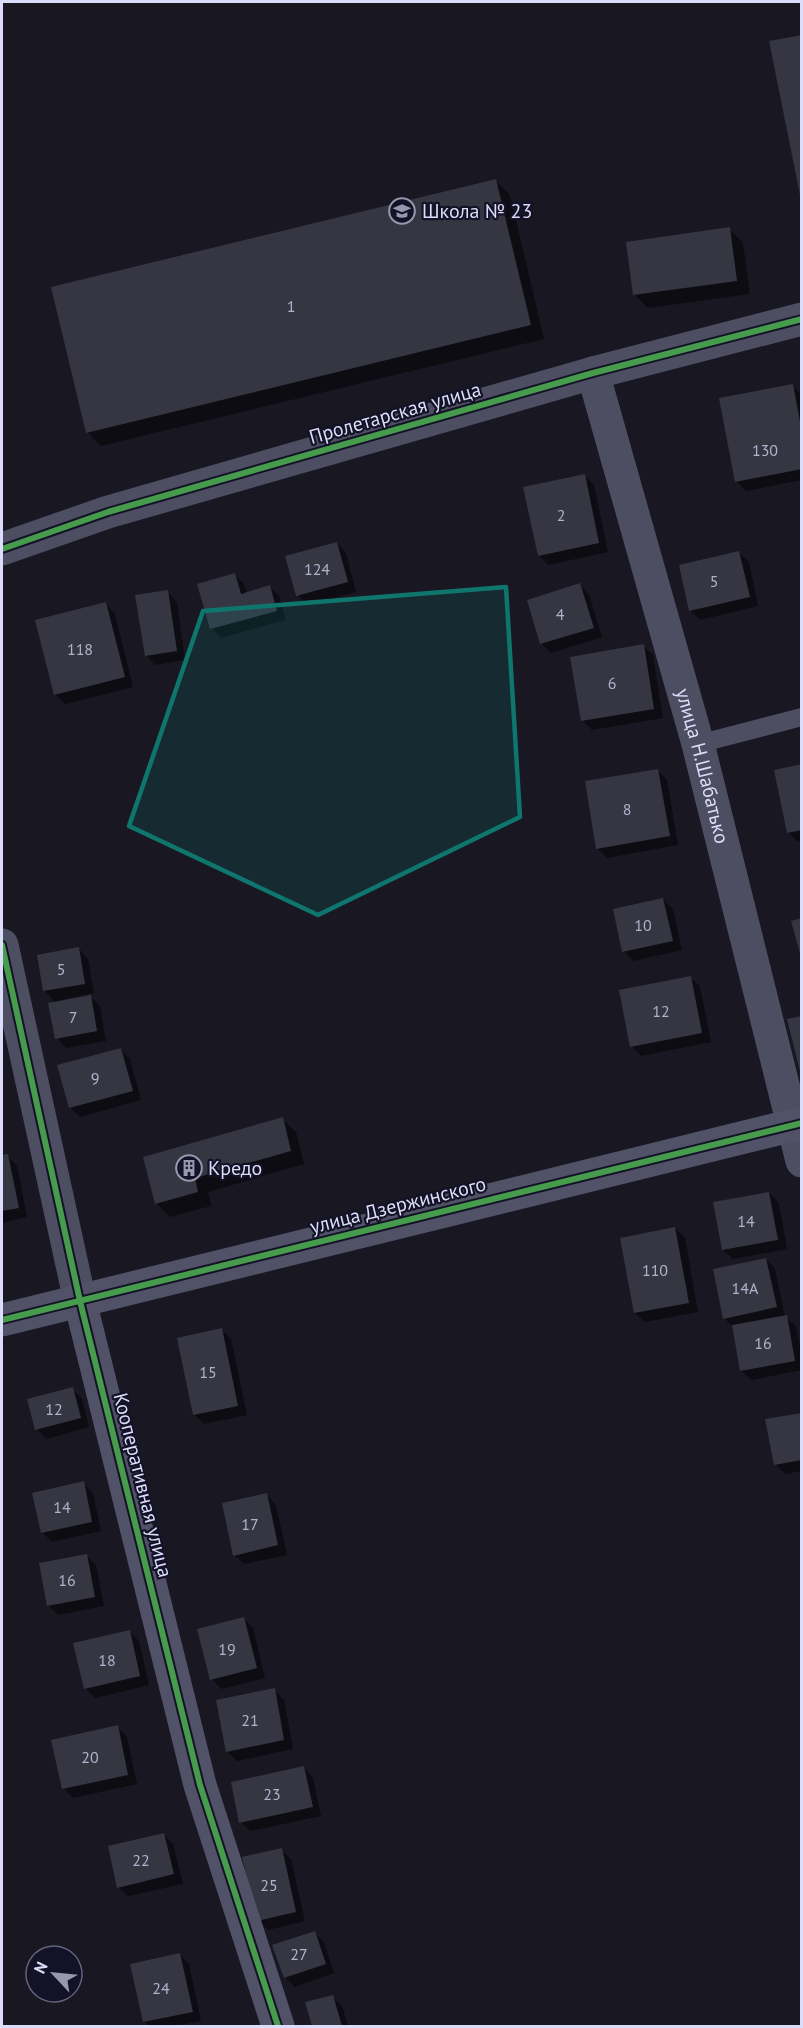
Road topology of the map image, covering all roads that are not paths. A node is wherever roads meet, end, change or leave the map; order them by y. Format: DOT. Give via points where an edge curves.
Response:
graph roads {
  1 [pos="801,319"];
  2 [pos="593,373"];
  3 [pos="2,549"];
  4 [pos="801,717"];
  5 [pos="698,744"];
  6 [pos="2,945"];
  7 [pos="796,1124"];
  8 [pos="801,1161"];
  9 [pos="80,1301"];
  10 [pos="2,1320"];
  11 [pos="278,2026"];
  1 -- 2 [label="street, Пролетарская улица"];
  2 -- 3 [label="street, Пролетарская улица" via="108,512"];
  2 -- 5 [label="street, улица Н.Шабатько"];
  4 -- 5 [label="lane"];
  5 -- 7 [label="street, улица Н.Шабатько"];
  6 -- 9 [label="street, Кооперативная улица"];
  7 -- 8 [label="street, улица Н.Шабатько"];
  7 -- 9 [label="street, улица Дзержинского"];
  9 -- 10 [label="street, улица Дзержинского"];
  9 -- 11 [label="street, Кооперативная улица" via="200,1785"];
}
